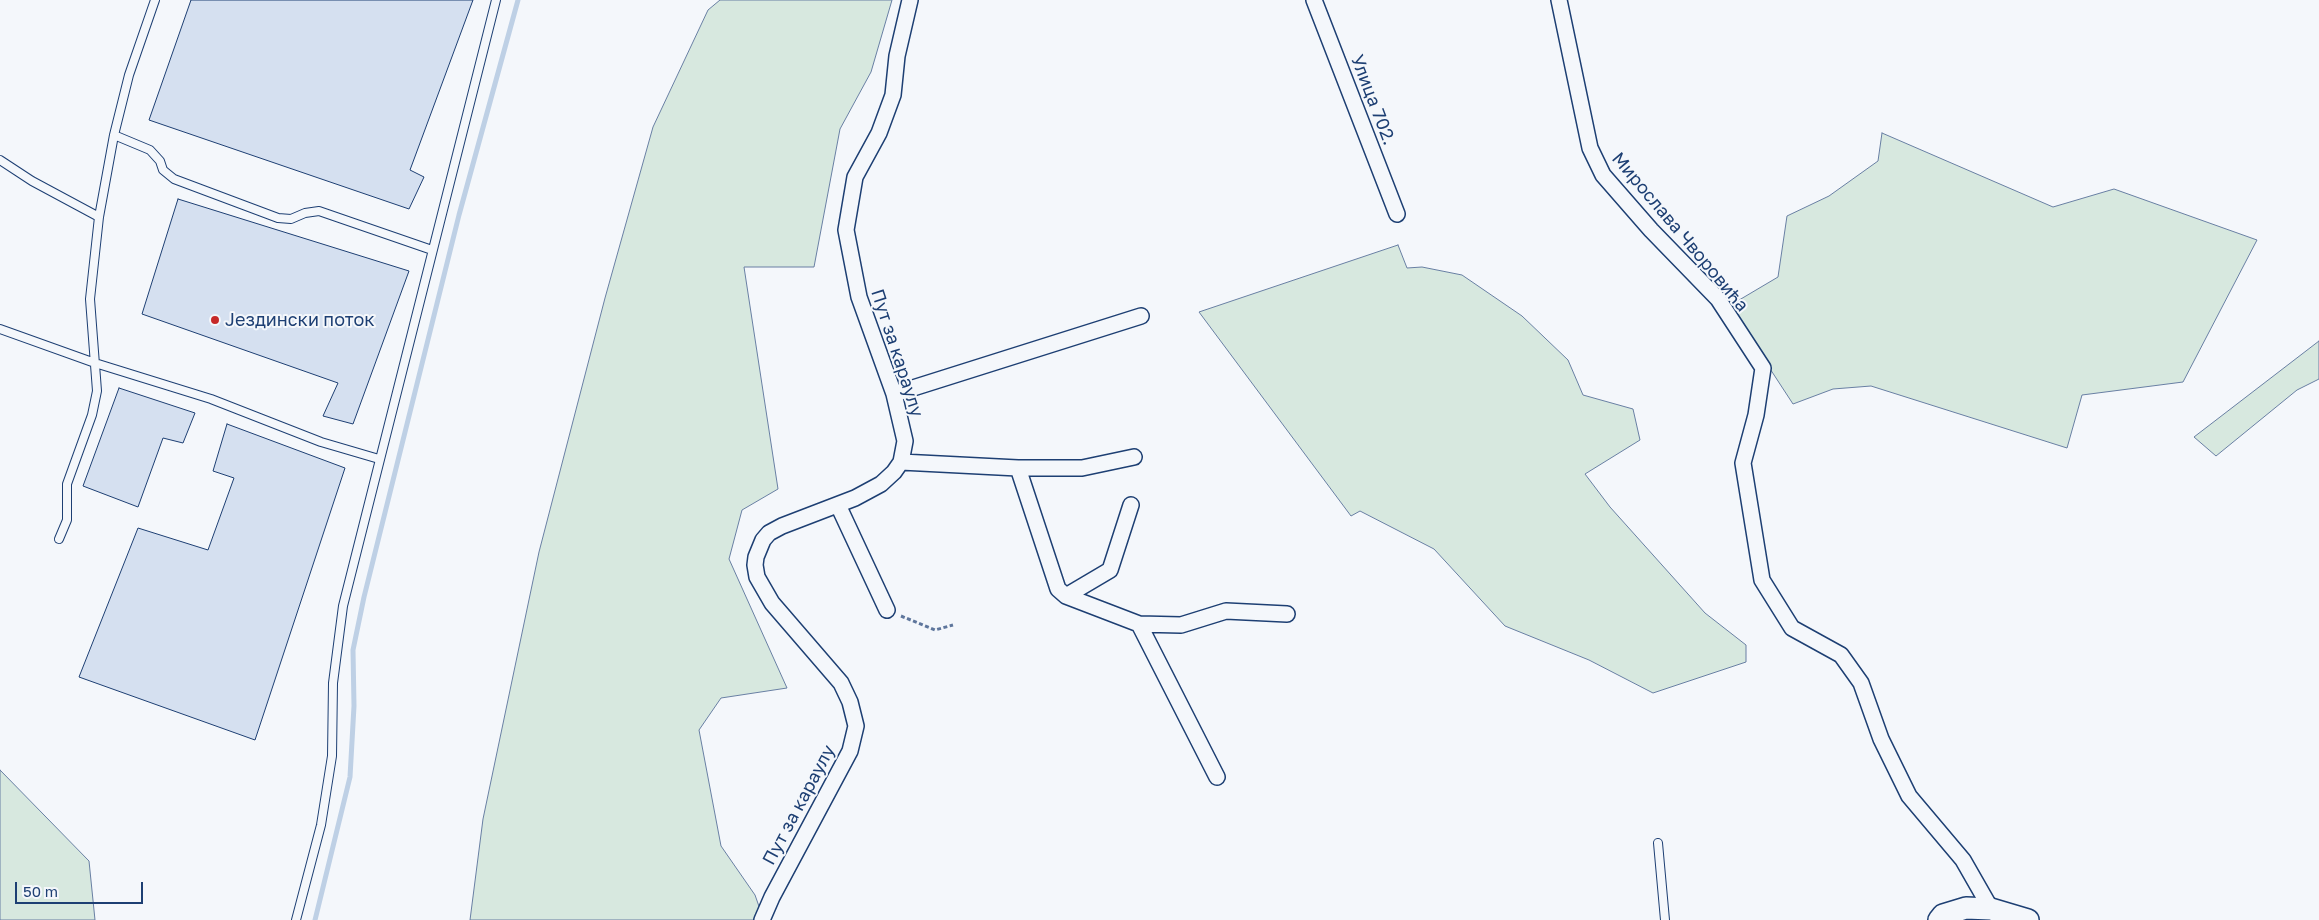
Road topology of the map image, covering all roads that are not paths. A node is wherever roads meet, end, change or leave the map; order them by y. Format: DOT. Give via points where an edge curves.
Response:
graph roads {
  1 [pos="155,0"];
  2 [pos="496,0"];
  3 [pos="910,0"];
  4 [pos="1314,0"];
  5 [pos="1559,0"];
  6 [pos="114,135"];
  7 [pos="0,160"];
  8 [pos="1397,214"];
  9 [pos="99,217"];
  10 [pos="432,250"];
  11 [pos="1140,316"];
  12 [pos="0,329"];
  13 [pos="95,362"];
  14 [pos="894,394"];
  15 [pos="1134,457"];
  16 [pos="379,459"];
  17 [pos="901,462"];
  18 [pos="1018,468"];
  19 [pos="838,505"];
  20 [pos="1131,505"];
  21 [pos="59,539"];
  22 [pos="1066,596"];
  23 [pos="887,610"];
  24 [pos="1287,614"];
  25 [pos="1139,624"];
  26 [pos="1218,777"];
  27 [pos="1658,843"];
  28 [pos="1991,909"];
  29 [pos="296,920"];
  30 [pos="762,920"];
  31 [pos="1665,920"];
  32 [pos="1938,920"];
  33 [pos="2028,920"];
  1 -- 6 [label="lane" via="129,75"];
  2 -- 10 [label="lane"];
  3 -- 14 [label="street, Пут за караулу" via="893,96 880,132 854,177 846,230 859,297"];
  4 -- 8 [label="street, Улица 702."];
  5 -- 28 [label="street, Мирослава Чворовића" via="1590,148 1602,175 1718,299 1763,368 1756,415 1743,464 1762,580 1792,628 1841,655 1861,683 1881,739 1909,796 1963,860"];
  6 -- 9 [label="lane"];
  6 -- 10 [label="lane" via="150,150 160,160 163,170 174,179 278,218 292,219 305,213 319,212"];
  7 -- 9 [label="lane" via="32,182"];
  9 -- 13 [label="lane" via="90,299"];
  10 -- 16 [label="lane"];
  11 -- 14 [label="street"];
  12 -- 13 [label="lane"];
  13 -- 16 [label="lane" via="212,399 321,442"];
  13 -- 21 [label="lane" via="97,390 92,414 67,484 67,520"];
  14 -- 17 [label="street, Пут за караулу" via="905,441"];
  15 -- 18 [label="street" via="1082,468"];
  16 -- 29 [label="lane" via="343,606 333,683 332,756 321,825"];
  17 -- 18 [label="street"];
  17 -- 19 [label="street, Пут за караулу" via="881,484"];
  18 -- 22 [label="street" via="1058,589"];
  19 -- 23 [label="street"];
  19 -- 30 [label="street, Пут за караулу" via="769,533 756,556 757,577 772,603 841,683 856,726 850,751"];
  20 -- 22 [label="street" via="1110,570"];
  22 -- 25 [label="street"];
  24 -- 25 [label="street" via="1226,611 1181,625"];
  25 -- 26 [label="street"];
  27 -- 31 [label="lane"];
  28 -- 32 [label="main road" via="1966,908 1943,915"];
  28 -- 33 [label="main road"];
}
